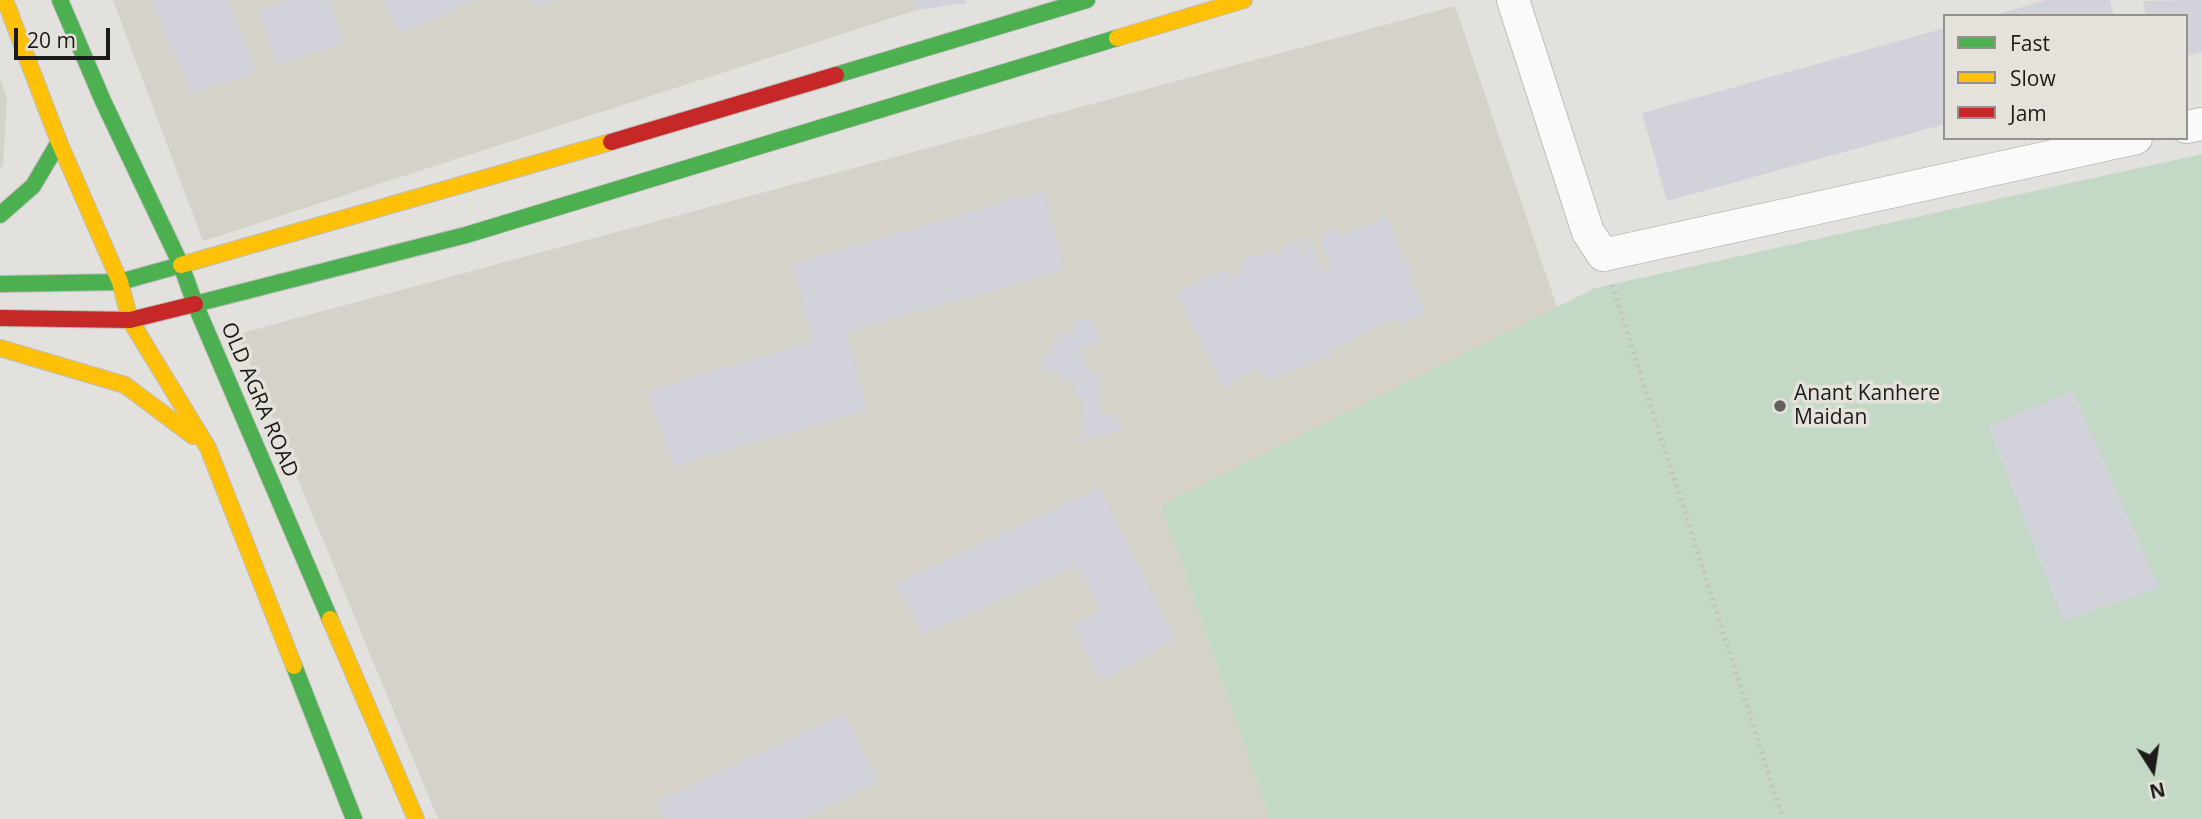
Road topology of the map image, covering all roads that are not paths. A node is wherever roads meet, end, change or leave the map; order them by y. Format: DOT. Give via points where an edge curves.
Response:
graph roads {
  1 [pos="5,0"];
  2 [pos="60,0"];
  3 [pos="1087,0"];
  4 [pos="1244,0"];
  5 [pos="1513,0"];
  6 [pos="1046,6"];
  7 [pos="1062,55"];
  8 [pos="2127,140"];
  9 [pos="59,142"];
  10 [pos="0,215"];
  11 [pos="181,265"];
  12 [pos="120,282"];
  13 [pos="0,284"];
  14 [pos="195,304"];
  15 [pos="0,318"];
  16 [pos="130,320"];
  17 [pos="0,348"];
  18 [pos="208,448"];
  19 [pos="354,819"];
  20 [pos="416,819"];
  1 -- 9 [label="main road"];
  2 -- 11 [label="main road, OLD AGRA ROAD"];
  3 -- 6 [label="main road"];
  4 -- 7 [label="main road"];
  5 -- 8 [label="street" via="1588,232 1602,255"];
  6 -- 7 [label="street"];
  6 -- 11 [label="main road" via="438,193"];
  7 -- 14 [label="main road" via="466,235"];
  9 -- 10 [label="main road" via="33,186"];
  9 -- 12 [label="main road"];
  11 -- 12 [label="main road"];
  11 -- 14 [label="main road, OLD AGRA ROAD"];
  12 -- 13 [label="main road"];
  12 -- 16 [label="main road"];
  14 -- 16 [label="main road"];
  14 -- 20 [label="main road, OLD AGRA ROAD"];
  15 -- 16 [label="main road"];
  16 -- 18 [label="main road"];
  17 -- 18 [label="main road" via="125,385"];
  18 -- 19 [label="main road"];
}
